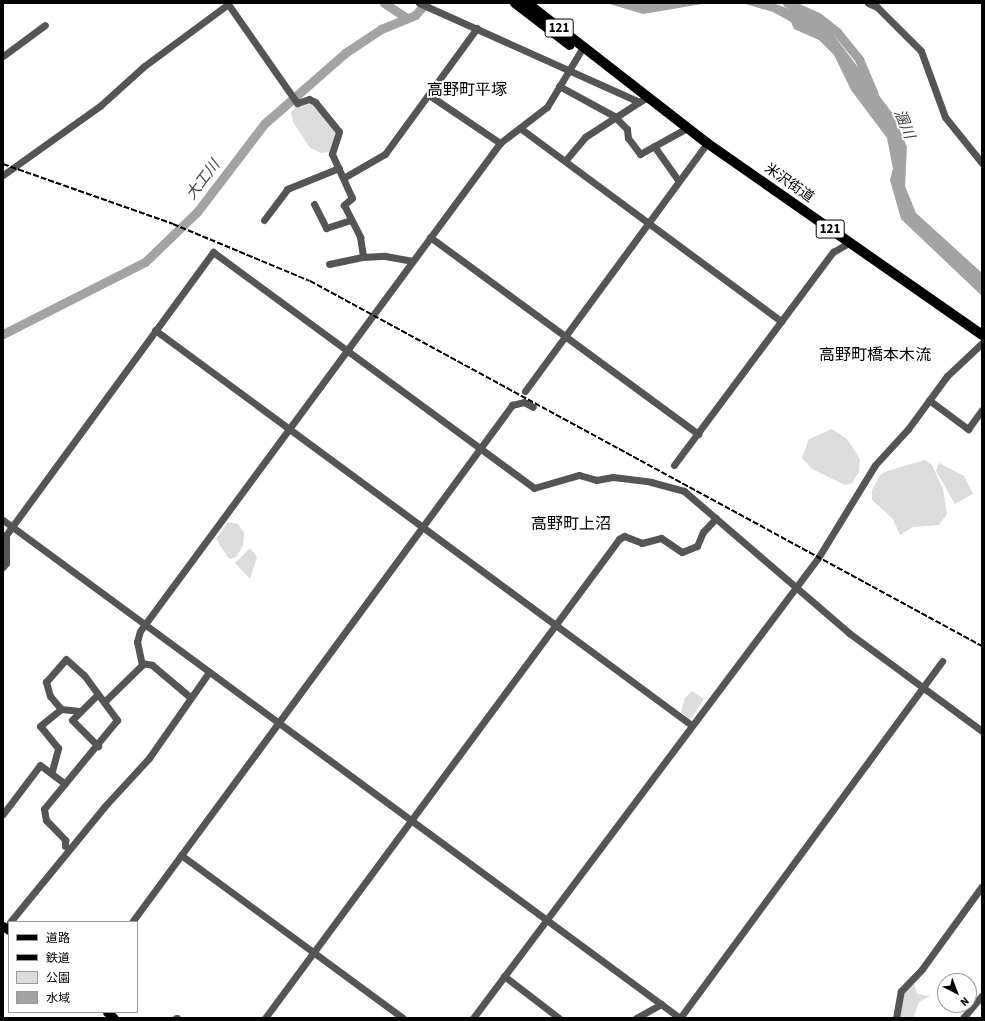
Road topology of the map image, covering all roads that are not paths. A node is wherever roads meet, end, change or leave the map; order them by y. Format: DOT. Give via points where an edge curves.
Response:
graph roads {
  1 [pos="419,3"];
  2 [pos="515,3"];
  3 [pos="527,3"];
  4 [pos="868,3"];
  5 [pos="45,25"];
  6 [pos="477,28"];
  7 [pos="581,50"];
  8 [pos="3,56"];
  9 [pos="567,69"];
  10 [pos="559,86"];
  11 [pos="429,95"];
  12 [pos="644,99"];
  13 [pos="614,116"];
  14 [pos="683,125"];
  15 [pos="520,128"];
  16 [pos="500,143"];
  17 [pos="707,143"];
  18 [pos="654,146"];
  19 [pos="565,162"];
  20 [pos="982,162"];
  21 [pos="339,168"];
  22 [pos="3,175"];
  23 [pos="345,177"];
  24 [pos="678,180"];
  25 [pos="314,204"];
  26 [pos="264,220"];
  27 [pos="352,220"];
  28 [pos="648,222"];
  29 [pos="430,237"];
  30 [pos="850,242"];
  31 [pos="363,257"];
  32 [pos="412,261"];
  33 [pos="329,264"];
  34 [pos="781,321"];
  35 [pos="155,330"];
  36 [pos="982,335"];
  37 [pos="565,336"];
  38 [pos="982,343"];
  39 [pos="347,350"];
  40 [pos="525,390"];
  41 [pos="929,400"];
  42 [pos="533,407"];
  43 [pos="982,410"];
  44 [pos="289,428"];
  45 [pos="698,434"];
  46 [pos="481,449"];
  47 [pos="674,465"];
  48 [pos="716,518"];
  49 [pos="3,520"];
  50 [pos="12,527"];
  51 [pos="423,527"];
  52 [pos="3,567"];
  53 [pos="795,587"];
  54 [pos="145,624"];
  55 [pos="556,626"];
  56 [pos="942,661"];
  57 [pos="142,663"];
  58 [pos="209,672"];
  59 [pos="923,687"];
  60 [pos="97,695"];
  61 [pos="190,697"];
  62 [pos="104,702"];
  63 [pos="61,709"];
  64 [pos="79,711"];
  65 [pos="279,722"];
  66 [pos="690,724"];
  67 [pos="982,731"];
  68 [pos="98,746"];
  69 [pos="52,771"];
  70 [pos="65,784"];
  71 [pos="3,814"];
  72 [pos="411,821"];
  73 [pos="65,846"];
  74 [pos="181,855"];
  75 [pos="982,886"];
  76 [pos="546,920"];
  77 [pos="12,921"];
  78 [pos="133,921"];
  79 [pos="313,952"];
  80 [pos="504,976"];
  81 [pos="982,996"];
  82 [pos="661,1004"];
  83 [pos="265,1018"];
  84 [pos="403,1018"];
  85 [pos="473,1018"];
  86 [pos="560,1018"];
  87 [pos="636,1018"];
  88 [pos="680,1018"];
  89 [pos="896,1018"];
  90 [pos="963,1018"];
  1 -- 6 [label="street"];
  2 -- 7 [label="highway, 米沢街道 / 121"];
  3 -- 7 [label="highway, 米沢街道 / 121"];
  4 -- 20 [label="street" via="877,7 921,51 945,118"];
  5 -- 8 [label="street"];
  6 -- 9 [label="street"];
  6 -- 11 [label="street"];
  7 -- 9 [label="street"];
  7 -- 12 [label="highway, 米沢街道 / 121"];
  9 -- 10 [label="street"];
  9 -- 12 [label="street"];
  10 -- 13 [label="street"];
  10 -- 15 [label="street" via="540,114"];
  11 -- 16 [label="street"];
  11 -- 23 [label="street" via="385,154"];
  12 -- 13 [label="street"];
  12 -- 14 [label="highway, 米沢街道 / 121"];
  13 -- 18 [label="street" via="627,128 628,138 640,154"];
  13 -- 19 [label="street" via="585,137"];
  14 -- 17 [label="highway, 米沢街道 / 121"];
  14 -- 18 [label="street"];
  15 -- 16 [label="street"];
  15 -- 19 [label="street"];
  16 -- 29 [label="street"];
  17 -- 24 [label="street"];
  17 -- 30 [label="highway, 米沢街道 / 121"];
  18 -- 24 [label="street"];
  19 -- 28 [label="street"];
  21 -- 22 [label="street" via="332,154 339,138 336,126 315,102 309,99 297,103 228,4 143,67 101,105"];
  21 -- 23 [label="street"];
  21 -- 26 [label="street" via="287,189"];
  23 -- 27 [label="street" via="352,198 344,205"];
  24 -- 28 [label="street"];
  25 -- 27 [label="street" via="326,228"];
  27 -- 31 [label="street"];
  28 -- 34 [label="street"];
  28 -- 37 [label="street"];
  29 -- 32 [label="street"];
  29 -- 37 [label="street"];
  30 -- 34 [label="street" via="833,252"];
  30 -- 36 [label="highway, 米沢街道 / 121"];
  31 -- 32 [label="street" via="385,256"];
  31 -- 33 [label="street"];
  32 -- 39 [label="street"];
  34 -- 45 [label="street"];
  35 -- 39 [label="street" via="213,252"];
  35 -- 44 [label="street"];
  35 -- 50 [label="street"];
  37 -- 40 [label="street"];
  37 -- 45 [label="street"];
  38 -- 41 [label="street" via="947,376"];
  39 -- 44 [label="street"];
  39 -- 46 [label="street"];
  41 -- 43 [label="street" via="968,429"];
  41 -- 53 [label="street" via="875,465 818,558"];
  42 -- 46 [label="street" via="524,402 512,405"];
  44 -- 51 [label="street"];
  44 -- 54 [label="street"];
  45 -- 47 [label="street"];
  46 -- 48 [label="street" via="534,488 579,475 596,480 613,477 650,482 684,491"];
  46 -- 51 [label="street"];
  48 -- 53 [label="street"];
  48 -- 55 [label="street" via="703,532 697,546 682,552 661,538 636,543 624,536"];
  49 -- 50 [label="street"];
  50 -- 52 [label="street" via="4,539 6,563"];
  50 -- 54 [label="street"];
  51 -- 55 [label="street"];
  51 -- 65 [label="street"];
  53 -- 59 [label="street" via="849,633"];
  53 -- 66 [label="street"];
  54 -- 57 [label="street" via="137,642"];
  54 -- 58 [label="street"];
  55 -- 66 [label="street"];
  55 -- 72 [label="street"];
  56 -- 59 [label="street"];
  57 -- 61 [label="street" via="152,665"];
  57 -- 62 [label="street"];
  58 -- 61 [label="street"];
  58 -- 65 [label="street"];
  59 -- 67 [label="street"];
  59 -- 88 [label="street"];
  60 -- 62 [label="street"];
  60 -- 63 [label="street" via="84,675 64,660 46,686"];
  60 -- 64 [label="street"];
  61 -- 77 [label="street" via="149,758 104,807"];
  62 -- 68 [label="street" via="117,720"];
  63 -- 64 [label="street"];
  63 -- 69 [label="street" via="40,726 58,748"];
  64 -- 68 [label="street" via="72,720"];
  65 -- 72 [label="street"];
  65 -- 74 [label="street"];
  66 -- 76 [label="street"];
  68 -- 70 [label="street"];
  69 -- 70 [label="street"];
  69 -- 71 [label="street" via="40,765"];
  70 -- 73 [label="street" via="43,814 65,840"];
  72 -- 76 [label="street"];
  72 -- 79 [label="street"];
  74 -- 78 [label="street"];
  74 -- 79 [label="street"];
  75 -- 89 [label="street" via="922,969 901,990"];
  76 -- 80 [label="street"];
  76 -- 82 [label="street"];
  79 -- 83 [label="street"];
  79 -- 84 [label="street"];
  80 -- 85 [label="street"];
  80 -- 86 [label="street"];
  81 -- 90 [label="street"];
  82 -- 87 [label="street"];
  82 -- 88 [label="street"];
}
